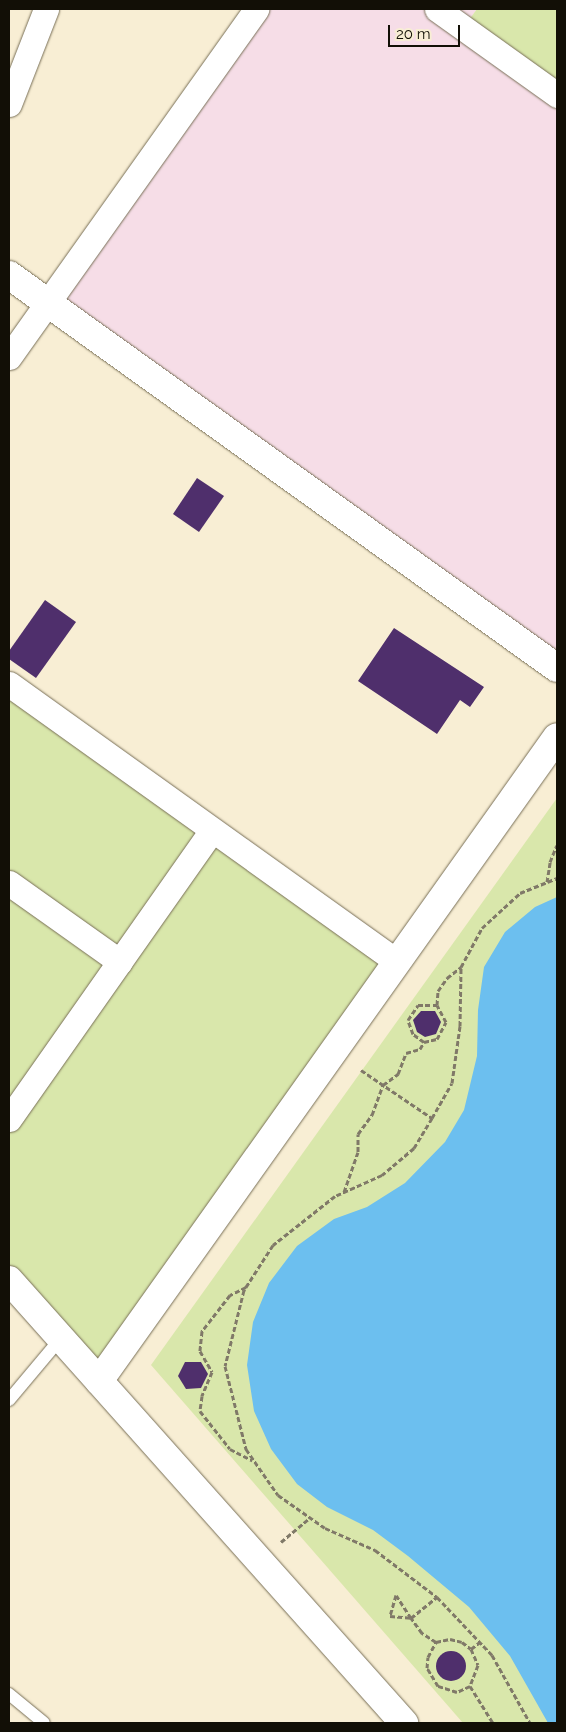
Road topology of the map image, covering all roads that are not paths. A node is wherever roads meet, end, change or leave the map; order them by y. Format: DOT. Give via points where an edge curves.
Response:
graph roads {
  1 [pos="46,9"];
  2 [pos="256,9"];
  3 [pos="437,9"];
  4 [pos="557,95"];
  5 [pos="9,104"];
  6 [pos="9,275"];
  7 [pos="47,303"];
  8 [pos="9,357"];
  9 [pos="557,668"];
  10 [pos="9,684"];
  11 [pos="557,737"];
  12 [pos="212,830"];
  13 [pos="9,883"];
  14 [pos="120,962"];
  15 [pos="397,962"];
  16 [pos="9,1119"];
  17 [pos="9,1280"];
  18 [pos="61,1338"];
  19 [pos="99,1381"];
  20 [pos="9,1400"];
  21 [pos="9,1694"];
  22 [pos="44,1723"];
  23 [pos="404,1723"];
  1 -- 5 [label="street"];
  2 -- 7 [label="street"];
  3 -- 4 [label="street"];
  6 -- 7 [label="street"];
  7 -- 8 [label="street"];
  7 -- 9 [label="street"];
  10 -- 12 [label="street"];
  11 -- 15 [label="street"];
  12 -- 14 [label="street"];
  12 -- 15 [label="street"];
  13 -- 14 [label="street"];
  14 -- 16 [label="street"];
  15 -- 19 [label="street"];
  17 -- 18 [label="street"];
  18 -- 19 [label="street"];
  18 -- 20 [label="lane"];
  19 -- 23 [label="street"];
  21 -- 22 [label="lane"];
}
